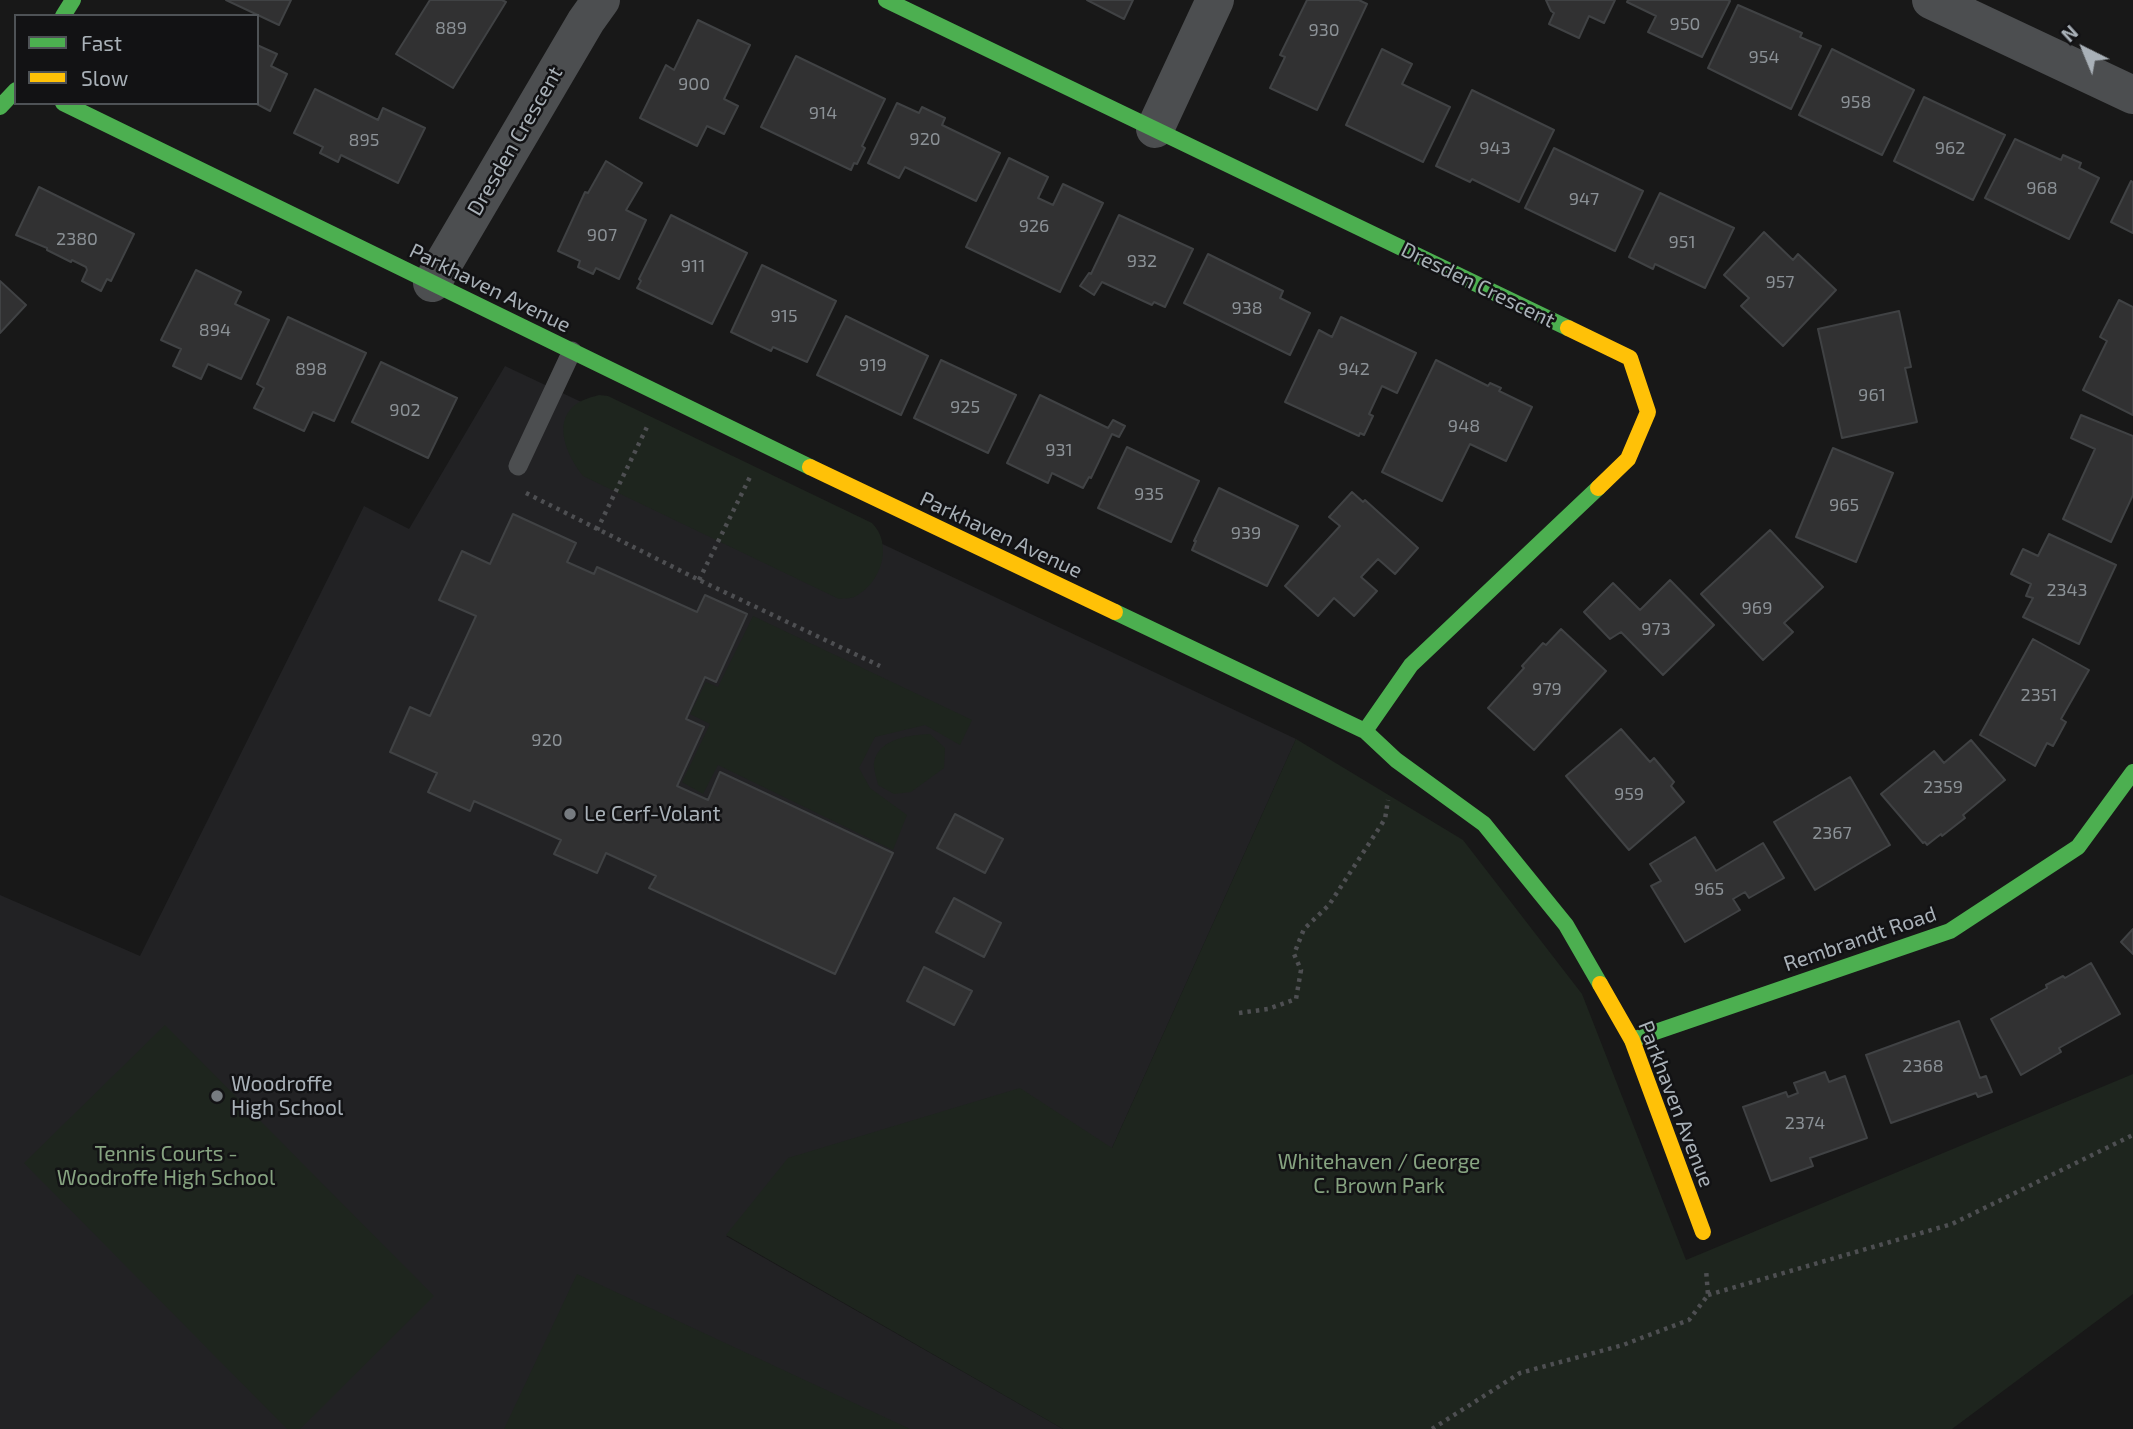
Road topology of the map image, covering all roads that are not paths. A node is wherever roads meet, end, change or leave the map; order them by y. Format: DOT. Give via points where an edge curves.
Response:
graph roads {
  1 [pos="601,0"];
  2 [pos="886,0"];
  3 [pos="1215,0"];
  4 [pos="1931,0"];
  5 [pos="14,92"];
  6 [pos="2133,95"];
  7 [pos="67,105"];
  8 [pos="0,107"];
  9 [pos="1155,129"];
  10 [pos="432,283"];
  11 [pos="572,351"];
  12 [pos="518,466"];
  13 [pos="1365,731"];
  14 [pos="2133,772"];
  15 [pos="1632,1040"];
  16 [pos="1703,1232"];
  1 -- 10 [label="street, Dresden Crescent"];
  2 -- 9 [label="street, Dresden Crescent"];
  3 -- 9 [label="street"];
  4 -- 6 [label="street"];
  5 -- 8 [label="street"];
  7 -- 10 [label="street, Parkhaven Avenue"];
  9 -- 13 [label="street, Dresden Crescent" via="1630,358 1648,412 1628,458 1411,665"];
  10 -- 11 [label="street, Parkhaven Avenue"];
  11 -- 12 [label="lane"];
  11 -- 13 [label="street, Parkhaven Avenue"];
  13 -- 15 [label="street, Parkhaven Avenue" via="1396,760 1484,824 1566,925"];
  14 -- 15 [label="street, Rembrandt Road" via="2078,847 1950,931"];
  15 -- 16 [label="street, Parkhaven Avenue"];
}
